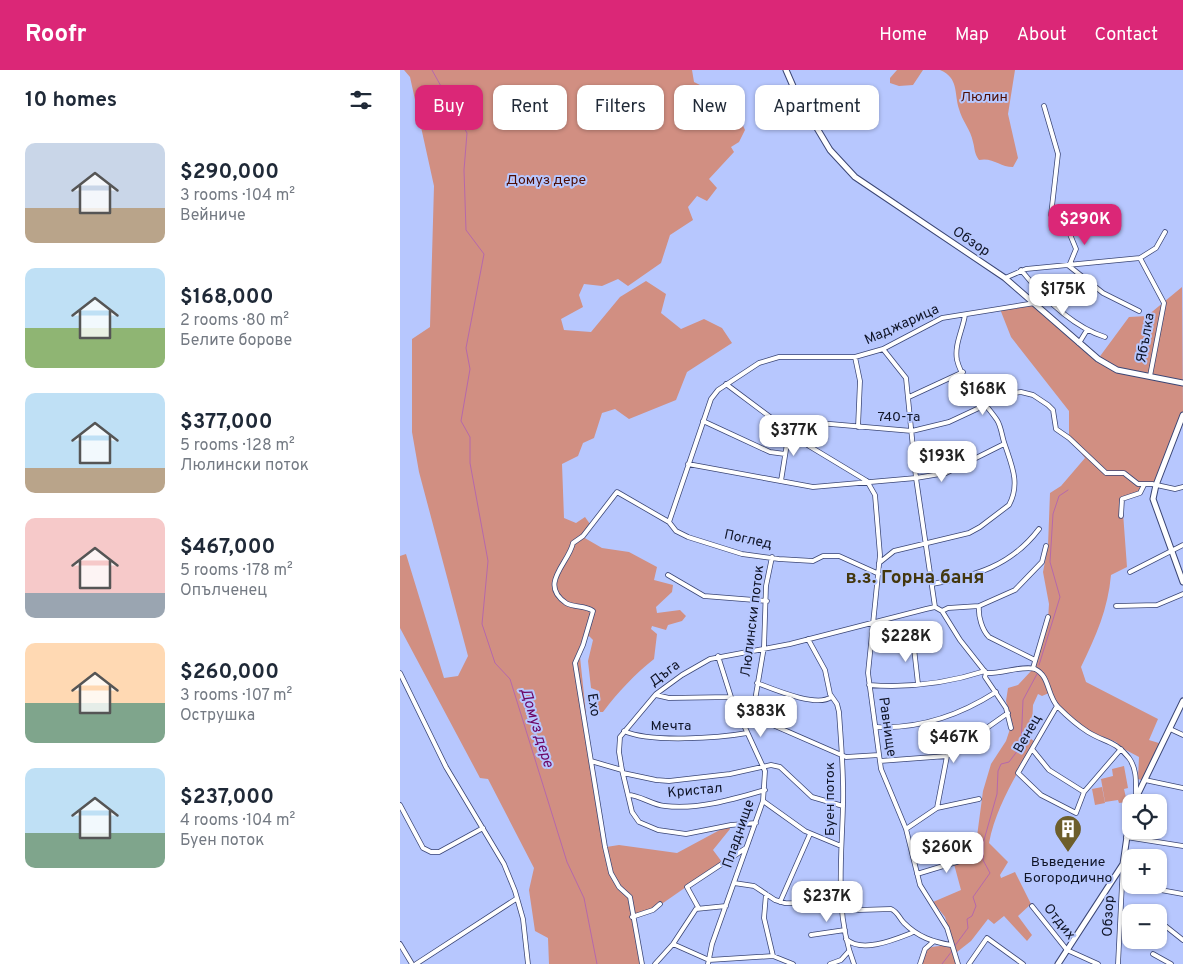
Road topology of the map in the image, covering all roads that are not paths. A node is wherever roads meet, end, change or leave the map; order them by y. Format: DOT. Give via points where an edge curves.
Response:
graph roads {
  1 [pos="786,70"];
  2 [pos="1044,106"];
  3 [pos="1165,232"];
  4 [pos="1140,258"];
  5 [pos="1069,266"];
  6 [pos="1021,270"];
  7 [pos="1005,278"];
  8 [pos="1035,303"];
  9 [pos="1139,312"];
  10 [pos="965,315"];
  11 [pos="1087,330"];
  12 [pos="1105,337"];
  13 [pos="1079,344"];
  14 [pos="883,349"];
  15 [pos="855,357"];
  16 [pos="963,372"];
  17 [pos="1150,376"];
  18 [pos="1183,383"];
  19 [pos="726,384"];
  20 [pos="909,397"];
  21 [pos="985,405"];
  22 [pos="1183,415"];
  23 [pos="772,419"];
  24 [pos="703,421"];
  25 [pos="858,427"];
  26 [pos="789,431"];
  27 [pos="912,431"];
  28 [pos="1004,444"];
  29 [pos="785,454"];
  30 [pos="688,464"];
  31 [pos="916,478"];
  32 [pos="781,481"];
  33 [pos="867,481"];
  34 [pos="1144,485"];
  35 [pos="1156,485"];
  36 [pos="1183,487"];
  37 [pos="621,493"];
  38 [pos="1122,516"];
  39 [pos="669,522"];
  40 [pos="1038,529"];
  41 [pos="925,545"];
  42 [pos="1183,545"];
  43 [pos="1046,546"];
  44 [pos="1170,551"];
  45 [pos="772,557"];
  46 [pos="879,563"];
  47 [pos="1130,572"];
  48 [pos="879,574"];
  49 [pos="668,575"];
  50 [pos="1183,582"];
  51 [pos="932,584"];
  52 [pos="1183,594"];
  53 [pos="766,601"];
  54 [pos="979,606"];
  55 [pos="1116,606"];
  56 [pos="935,607"];
  57 [pos="942,611"];
  58 [pos="1048,617"];
  59 [pos="872,621"];
  60 [pos="808,639"];
  61 [pos="913,639"];
  62 [pos="764,647"];
  63 [pos="718,656"];
  64 [pos="1035,660"];
  65 [pos="1033,668"];
  66 [pos="986,672"];
  67 [pos="400,673"];
  68 [pos="758,683"];
  69 [pos="918,684"];
  70 [pos="869,685"];
  71 [pos="996,692"];
  72 [pos="656,694"];
  73 [pos="731,697"];
  74 [pos="831,697"];
  75 [pos="1183,701"];
  76 [pos="1057,706"];
  77 [pos="1008,713"];
  78 [pos="752,718"];
  79 [pos="741,721"];
  80 [pos="877,727"];
  81 [pos="1011,728"];
  82 [pos="1170,729"];
  83 [pos="624,731"];
  84 [pos="748,733"];
  85 [pos="1183,735"];
  86 [pos="1032,749"];
  87 [pos="1121,749"];
  88 [pos="842,755"];
  89 [pos="879,755"];
  90 [pos="947,756"];
  91 [pos="591,761"];
  92 [pos="880,761"];
  93 [pos="763,767"];
  94 [pos="622,771"];
  95 [pos="1145,780"];
  96 [pos="1183,788"];
  97 [pos="765,790"];
  98 [pos="1084,792"];
  99 [pos="1136,794"];
  100 [pos="1137,794"];
  101 [pos="628,795"];
  102 [pos="979,798"];
  103 [pos="763,801"];
  104 [pos="400,805"];
  105 [pos="843,806"];
  106 [pos="937,808"];
  107 [pos="756,823"];
  108 [pos="483,828"];
  109 [pos="906,829"];
  110 [pos="810,834"];
  111 [pos="1139,839"];
  112 [pos="841,846"];
  113 [pos="1183,846"];
  114 [pos="746,848"];
  115 [pos="973,857"];
  116 [pos="1122,866"];
  117 [pos="916,874"];
  118 [pos="734,883"];
  119 [pos="1122,883"];
  120 [pos="1167,891"];
  121 [pos="766,894"];
  122 [pos="1183,894"];
  123 [pos="516,899"];
  124 [pos="780,902"];
  125 [pos="660,904"];
  126 [pos="840,905"];
  127 [pos="726,906"];
  128 [pos="1032,906"];
  129 [pos="698,907"];
  130 [pos="1121,913"];
  131 [pos="632,917"];
  132 [pos="1167,927"];
  133 [pos="845,930"];
  134 [pos="914,932"];
  135 [pos="811,935"];
  136 [pos="846,939"];
  137 [pos="1183,940"];
  138 [pos="933,942"];
  139 [pos="400,944"];
  140 [pos="673,944"];
  141 [pos="951,944"];
  142 [pos="1067,950"];
  143 [pos="849,951"];
  144 [pos="1153,954"];
  145 [pos="773,956"];
  146 [pos="709,962"];
  147 [pos="412,964"];
  148 [pos="416,964"];
  149 [pos="528,964"];
  150 [pos="642,964"];
  151 [pos="655,964"];
  152 [pos="793,964"];
  153 [pos="830,964"];
  154 [pos="854,964"];
  155 [pos="920,964"];
  156 [pos="958,964"];
  157 [pos="969,964"];
  158 [pos="1023,964"];
  159 [pos="1058,964"];
  160 [pos="1098,964"];
  161 [pos="1118,964"];
  162 [pos="1171,964"];
  1 -- 7 [label="street, Обзор" via="830,150 848,170"];
  2 -- 5 [label="street" via="1058,154 1051,217 1069,232 1076,249"];
  3 -- 4 [label="street" via="1151,252"];
  4 -- 5 [label="street"];
  4 -- 17 [label="street, Ябълка" via="1164,303"];
  5 -- 6 [label="street"];
  5 -- 9 [label="street" via="1103,293"];
  6 -- 7 [label="street"];
  6 -- 11 [label="street" via="1032,285"];
  7 -- 8 [label="street, Обзор"];
  8 -- 10 [label="street, Маджарица"];
  8 -- 13 [label="street, Обзор"];
  10 -- 14 [label="street, Маджарица" via="942,318"];
  10 -- 16 [label="street" via="956,352"];
  11 -- 12 [label="street"];
  11 -- 13 [label="street"];
  13 -- 17 [label="street, Обзор" via="1117,370"];
  14 -- 15 [label="street, Маджарица"];
  14 -- 20 [label="street" via="906,375"];
  15 -- 19 [label="street, Маджарица" via="779,357 759,363"];
  15 -- 25 [label="street" via="860,381"];
  16 -- 20 [label="street"];
  16 -- 21 [label="street"];
  17 -- 18 [label="street, Обзор"];
  19 -- 23 [label="street"];
  19 -- 24 [label="street, Маджарица" via="712,399"];
  20 -- 27 [label="street"];
  21 -- 27 [label="street, 740-та" via="948,422"];
  21 -- 28 [label="street" via="997,421"];
  21 -- 34 [label="street, 740-та" via="1009,394 1021,392 1033,396 1053,410 1059,433 1069,438 1101,469 1106,473 1124,473 1136,484"];
  22 -- 35 [label="street"];
  23 -- 25 [label="street, 740-та"];
  23 -- 26 [label="street"];
  24 -- 29 [label="street" via="764,449"];
  24 -- 30 [label="street, Маджарица"];
  25 -- 27 [label="street, 740-та"];
  26 -- 29 [label="street"];
  26 -- 33 [label="street" via="837,465"];
  27 -- 31 [label="street"];
  28 -- 31 [label="street" via="946,473"];
  28 -- 41 [label="street" via="1015,482 1009,505 969,533"];
  29 -- 32 [label="street"];
  30 -- 32 [label="street"];
  30 -- 39 [label="street, Маджарица"];
  31 -- 33 [label="street"];
  31 -- 41 [label="street"];
  32 -- 33 [label="street" via="814,487"];
  33 -- 46 [label="street, Равнище" via="875,495 878,512"];
  34 -- 35 [label="street"];
  34 -- 38 [label="street" via="1140,493 1122,499"];
  35 -- 36 [label="street" via="1175,489"];
  35 -- 44 [label="street" via="1154,506"];
  37 -- 39 [label="street, Поглед"];
  37 -- 91 [label="street, Ехо" via="617,492 583,536 573,543 572,551 554,582 565,602 592,611 576,663"];
  39 -- 45 [label="street, Поглед" via="676,531 688,537 742,554"];
  40 -- 51 [label="street" via="1010,558 968,578"];
  41 -- 46 [label="street" via="894,551"];
  41 -- 51 [label="street"];
  42 -- 44 [label="street"];
  43 -- 54 [label="street" via="1042,562 1028,580 1016,590"];
  44 -- 47 [label="street"];
  44 -- 50 [label="street"];
  45 -- 48 [label="street, Поглед" via="813,561 822,556 839,556"];
  45 -- 53 [label="street, Люлински поток"];
  46 -- 48 [label="street, Равнище"];
  48 -- 59 [label="street, Равнище"];
  49 -- 53 [label="street" via="704,596"];
  51 -- 56 [label="street"];
  52 -- 55 [label="street" via="1157,604"];
  53 -- 62 [label="street, Люлински поток"];
  54 -- 57 [label="street"];
  54 -- 64 [label="street" via="985,633 989,637"];
  56 -- 57 [label="street"];
  56 -- 59 [label="street, Дъга"];
  57 -- 66 [label="street"];
  58 -- 64 [label="street"];
  59 -- 60 [label="street, Дъга"];
  59 -- 70 [label="street, Равнище"];
  60 -- 62 [label="street, Дъга"];
  60 -- 74 [label="street, Буен поток" via="825,670"];
  61 -- 69 [label="street"];
  62 -- 63 [label="street, Дъга"];
  62 -- 68 [label="street, Люлински поток"];
  63 -- 72 [label="street, Дъга" via="696,666"];
  63 -- 73 [label="street, Пладнище"];
  64 -- 65 [label="street"];
  65 -- 66 [label="street" via="999,674"];
  65 -- 76 [label="street" via="1045,678"];
  66 -- 69 [label="street"];
  66 -- 71 [label="street" via="985,677"];
  67 -- 108 [label="street" via="446,767"];
  68 -- 74 [label="street" via="812,700"];
  68 -- 78 [label="street, Люлински поток"];
  69 -- 70 [label="street"];
  70 -- 80 [label="street, Равнище"];
  71 -- 77 [label="street"];
  71 -- 80 [label="street" via="958,712 913,727"];
  72 -- 73 [label="street" via="669,698"];
  72 -- 83 [label="street, Дъга"];
  73 -- 79 [label="street, Пладнище"];
  74 -- 88 [label="street, Буен поток" via="839,712"];
  75 -- 82 [label="street"];
  76 -- 86 [label="street, Венец"];
  76 -- 87 [label="street" via="1088,732 1115,743"];
  77 -- 81 [label="street"];
  77 -- 90 [label="street"];
  78 -- 79 [label="street"];
  78 -- 88 [label="street" via="784,728"];
  79 -- 84 [label="street, Пладнище"];
  80 -- 89 [label="street, Равнище"];
  82 -- 85 [label="street"];
  82 -- 95 [label="street"];
  83 -- 84 [label="street, Мечта" via="640,737 719,737"];
  83 -- 94 [label="street" via="618,743"];
  84 -- 93 [label="street, Пладнище"];
  86 -- 98 [label="street" via="1049,770"];
  86 -- 98 [label="street, Венец" via="1018,773 1041,794 1076,813"];
  87 -- 98 [label="street"];
  87 -- 99 [label="street" via="1135,773"];
  88 -- 89 [label="street"];
  88 -- 105 [label="street, Буен поток"];
  89 -- 92 [label="street, Равнище"];
  90 -- 92 [label="street"];
  90 -- 106 [label="street"];
  91 -- 94 [label="street"];
  91 -- 131 [label="street, Ехо" via="611,873 630,897"];
  92 -- 109 [label="street, Равнище"];
  93 -- 94 [label="street" via="669,781"];
  93 -- 97 [label="street, Пладнище"];
  93 -- 105 [label="street" via="780,767 812,797"];
  94 -- 101 [label="street"];
  95 -- 96 [label="street"];
  95 -- 100 [label="street"];
  97 -- 101 [label="street, Кристал" via="728,801 676,806 658,805"];
  97 -- 103 [label="street, Пладнище"];
  101 -- 107 [label="street" via="637,821 658,830 691,833"];
  102 -- 106 [label="street"];
  103 -- 107 [label="street, Пладнище"];
  103 -- 110 [label="street"];
  104 -- 108 [label="street" via="423,848 431,852 439,852"];
  105 -- 112 [label="street, Буен поток"];
  106 -- 109 [label="street"];
  107 -- 114 [label="street, Пладнище"];
  108 -- 123 [label="street" via="504,864"];
  109 -- 117 [label="street, Равнище"];
  110 -- 112 [label="street"];
  110 -- 124 [label="street"];
  111 -- 113 [label="street"];
  112 -- 126 [label="street, Буен поток"];
  114 -- 118 [label="street, Пладнище"];
  114 -- 129 [label="street" via="687,887"];
  115 -- 117 [label="street"];
  116 -- 142 [label="street"];
  117 -- 141 [label="street, Равнище" via="947,928"];
  118 -- 121 [label="street" via="754,886"];
  118 -- 127 [label="street, Пладнище"];
  119 -- 130 [label="street, Обзор"];
  120 -- 122 [label="street"];
  121 -- 124 [label="street"];
  121 -- 145 [label="street" via="764,918"];
  123 -- 148 [label="street"];
  123 -- 149 [label="street" via="524,924"];
  124 -- 126 [label="street"];
  125 -- 131 [label="street"];
  126 -- 133 [label="street, Буен поток"];
  126 -- 134 [label="street" via="859,910 891,909"];
  127 -- 129 [label="street"];
  127 -- 146 [label="street, Пладнище"];
  128 -- 142 [label="street, Отдих"];
  129 -- 140 [label="street"];
  130 -- 161 [label="street, Обзор"];
  131 -- 150 [label="street, Ехо"];
  132 -- 137 [label="street"];
  133 -- 135 [label="street"];
  133 -- 136 [label="street, Буен поток"];
  134 -- 136 [label="street" via="866,946 851,944"];
  134 -- 138 [label="street"];
  136 -- 143 [label="street, Буен поток"];
  138 -- 141 [label="street"];
  138 -- 155 [label="street" via="925,949"];
  139 -- 147 [label="street"];
  140 -- 146 [label="street"];
  140 -- 151 [label="street"];
  141 -- 156 [label="street, Равнище"];
  142 -- 159 [label="street"];
  142 -- 160 [label="street, Отдих"];
  143 -- 153 [label="street" via="841,960"];
  143 -- 154 [label="street, Буен поток"];
  144 -- 162 [label="street"];
  145 -- 146 [label="street"];
  145 -- 152 [label="street"];
  157 -- 158 [label="street" via="987,938"];
}
